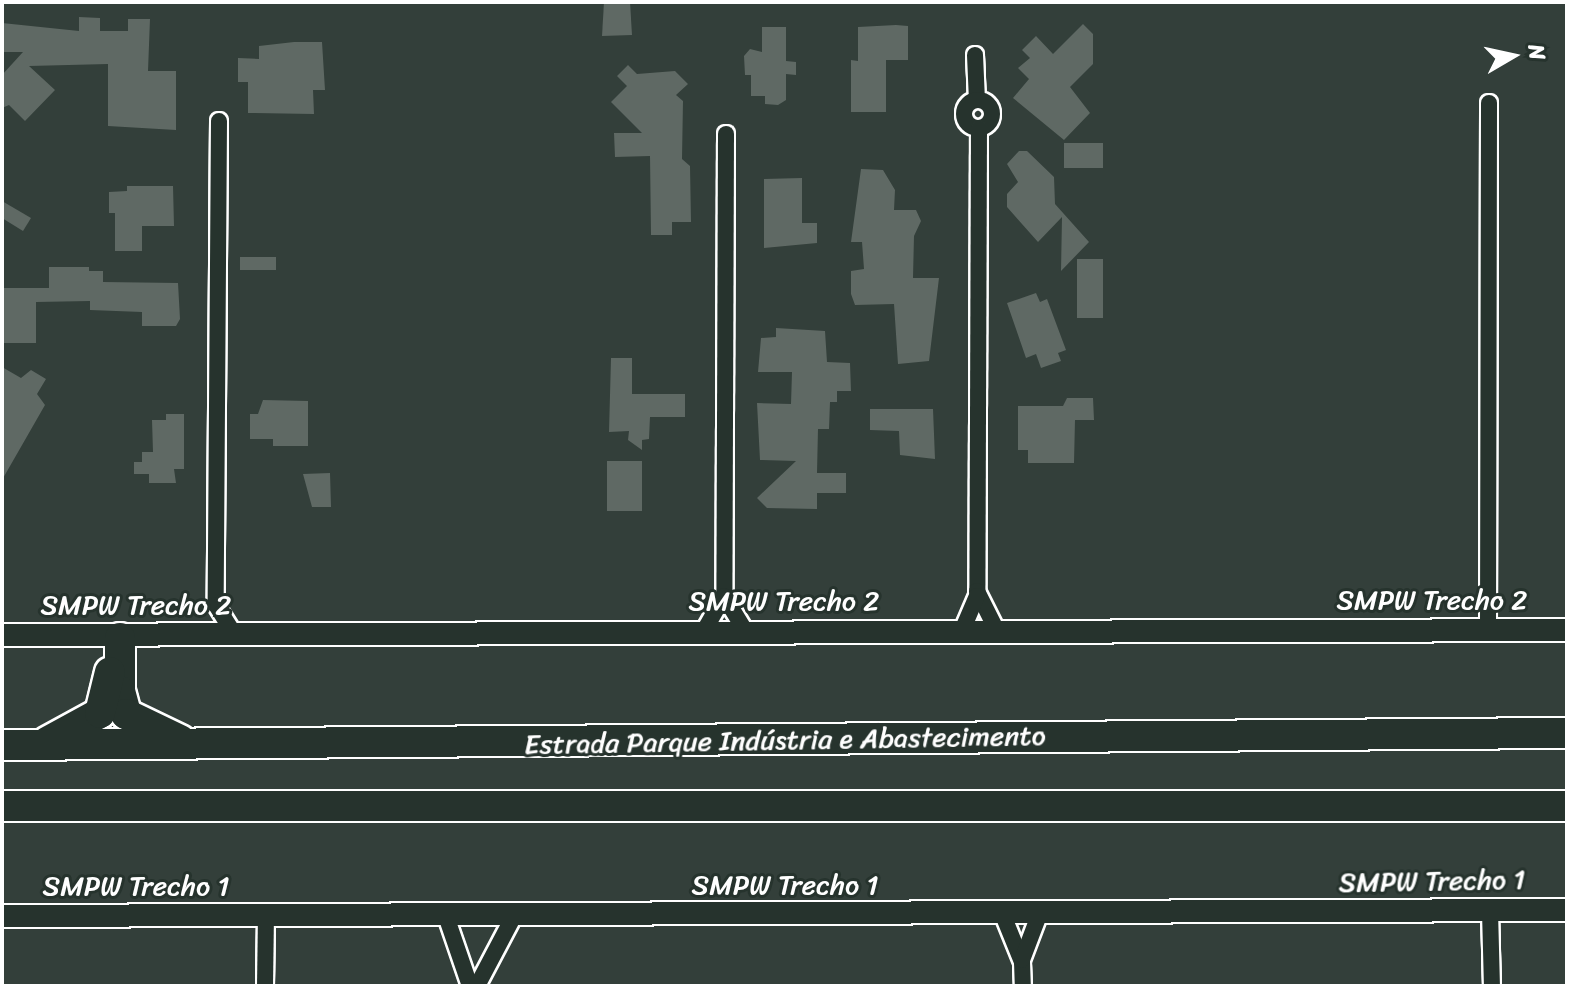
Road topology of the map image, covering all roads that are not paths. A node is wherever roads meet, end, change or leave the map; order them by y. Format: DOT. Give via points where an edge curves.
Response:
graph roads {
  1 [pos="975,55"];
  2 [pos="1489,103"];
  3 [pos="219,121"];
  4 [pos="726,134"];
  5 [pos="724,596"];
  6 [pos="977,596"];
  7 [pos="216,605"];
  8 [pos="1488,630"];
  9 [pos="1567,630"];
  10 [pos="704,631"];
  11 [pos="962,631"];
  12 [pos="997,631"];
  13 [pos="746,632"];
  14 [pos="234,634"];
  15 [pos="2,635"];
  16 [pos="195,635"];
  17 [pos="114,638"];
  18 [pos="1567,733"];
  19 [pos="2,745"];
  20 [pos="39,745"];
  21 [pos="197,746"];
  22 [pos="2,806"];
  23 [pos="1567,806"];
  24 [pos="1567,910"];
  25 [pos="1490,911"];
  26 [pos="445,913"];
  27 [pos="515,914"];
  28 [pos="266,915"];
  29 [pos="1003,915"];
  30 [pos="1039,915"];
  31 [pos="2,916"];
  32 [pos="1022,962"];
  33 [pos="265,986"];
  34 [pos="470,986"];
  35 [pos="477,986"];
  36 [pos="1023,986"];
  37 [pos="1492,986"];
  1 -- 6 [label="street" via="977,100 992,110 989,122 979,128"];
  2 -- 8 [label="street"];
  3 -- 7 [label="street"];
  4 -- 5 [label="street"];
  5 -- 10 [label="street"];
  5 -- 13 [label="street"];
  6 -- 11 [label="street"];
  6 -- 12 [label="street"];
  7 -- 14 [label="street"];
  7 -- 16 [label="street"];
  8 -- 9 [label="street, SMPW Trecho 2"];
  8 -- 12 [label="street, SMPW Trecho 2"];
  10 -- 13 [label="street, SMPW Trecho 2"];
  10 -- 14 [label="street, SMPW Trecho 2"];
  11 -- 12 [label="street, SMPW Trecho 2"];
  11 -- 13 [label="street, SMPW Trecho 2"];
  14 -- 16 [label="street, SMPW Trecho 2"];
  15 -- 17 [label="street, SMPW Trecho 2"];
  16 -- 17 [label="street, SMPW Trecho 2"];
  17 -- 20 [label="highway" via="104,706 92,719"];
  17 -- 21 [label="highway" via="126,714 145,727"];
  18 -- 21 [label="highway, Estrada Parque Indústria e Abastecimento"];
  19 -- 20 [label="highway, Estrada Parque Indústria e Abastecimento"];
  20 -- 21 [label="highway, Estrada Parque Indústria e Abastecimento"];
  22 -- 23 [label="highway"];
  24 -- 25 [label="street, SMPW Trecho 1"];
  25 -- 30 [label="street, SMPW Trecho 1"];
  25 -- 37 [label="street"];
  26 -- 27 [label="street, SMPW Trecho 1"];
  26 -- 28 [label="street, SMPW Trecho 1"];
  26 -- 34 [label="street"];
  27 -- 29 [label="street, SMPW Trecho 1"];
  27 -- 35 [label="street"];
  28 -- 31 [label="street, SMPW Trecho 1"];
  28 -- 33 [label="street"];
  29 -- 30 [label="street, SMPW Trecho 1"];
  29 -- 32 [label="street"];
  30 -- 32 [label="street"];
  32 -- 36 [label="street"];
}
